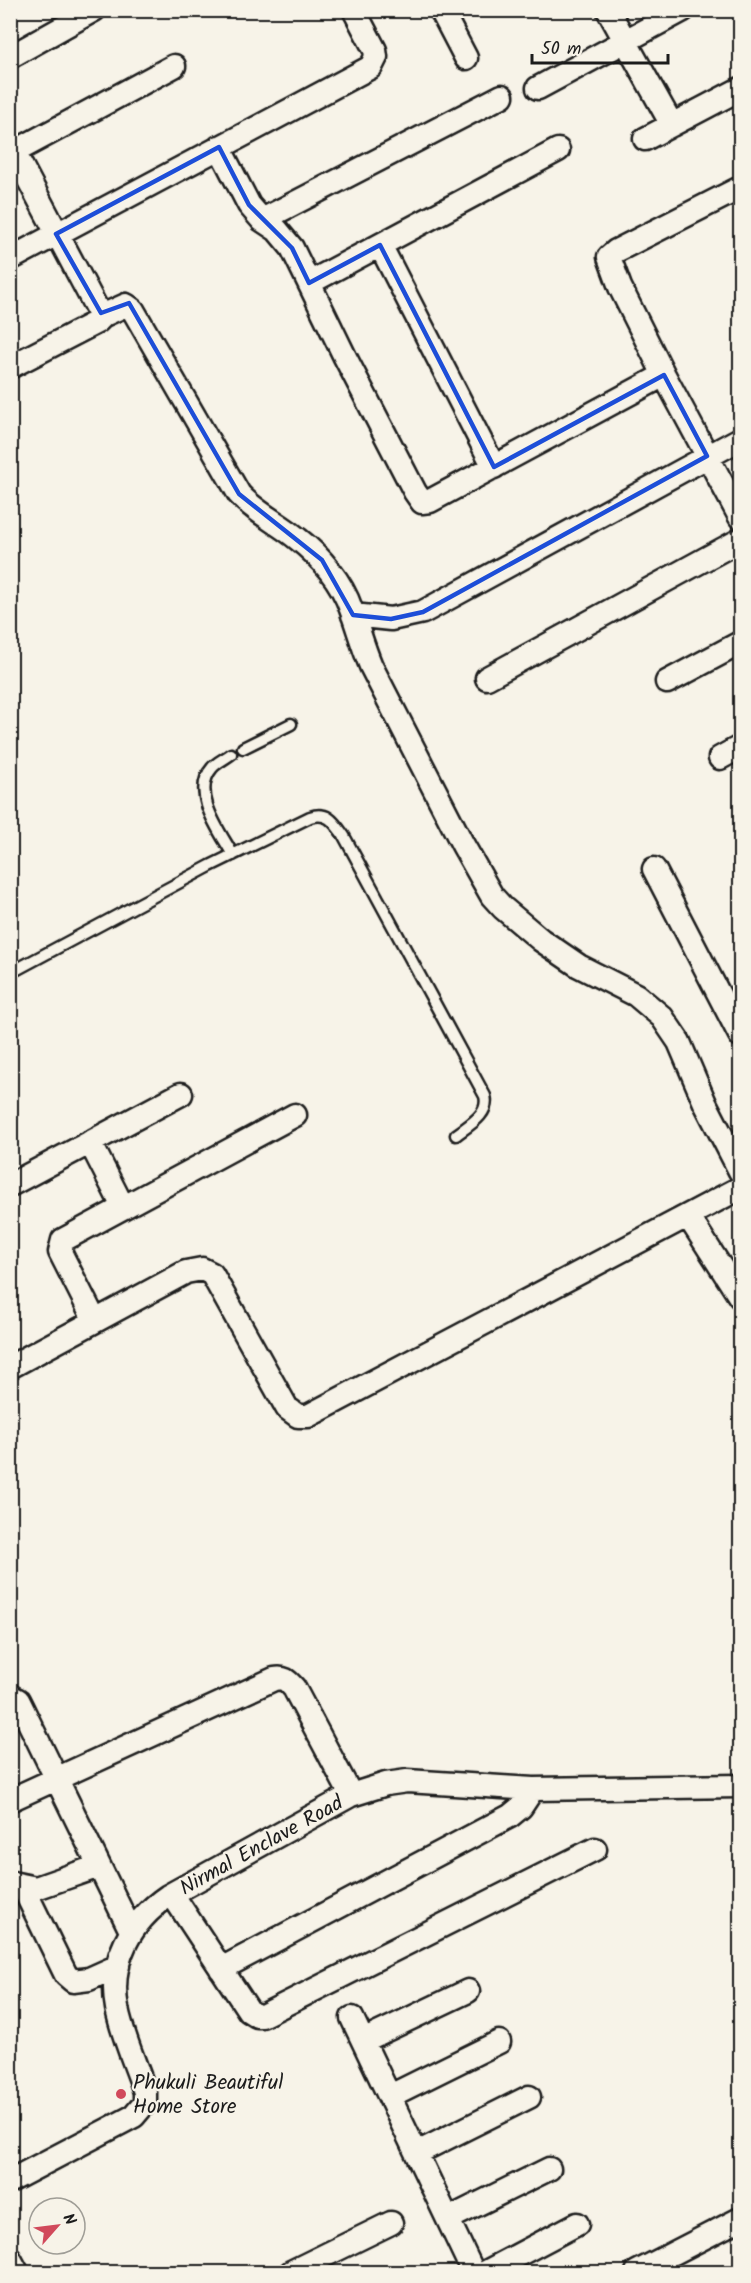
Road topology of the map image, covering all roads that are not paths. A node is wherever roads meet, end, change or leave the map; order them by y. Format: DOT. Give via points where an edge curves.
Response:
graph roads {
  1 [pos="94,10"];
  2 [pos="354,10"];
  3 [pos="441,10"];
  4 [pos="608,10"];
  5 [pos="683,10"];
  6 [pos="625,41"];
  7 [pos="10,57"];
  8 [pos="466,58"];
  9 [pos="174,66"];
  10 [pos="538,88"];
  11 [pos="741,89"];
  12 [pos="502,96"];
  13 [pos="672,125"];
  14 [pos="645,139"];
  15 [pos="219,147"];
  16 [pos="12,150"];
  17 [pos="558,150"];
  18 [pos="741,188"];
  19 [pos="262,220"];
  20 [pos="56,234"];
  21 [pos="380,245"];
  22 [pos="10,259"];
  23 [pos="309,283"];
  24 [pos="104,315"];
  25 [pos="10,367"];
  26 [pos="664,375"];
  27 [pos="741,439"];
  28 [pos="707,456"];
  29 [pos="494,467"];
  30 [pos="741,517"];
  31 [pos="741,540"];
  32 [pos="353,615"];
  33 [pos="741,643"];
  34 [pos="487,678"];
  35 [pos="667,682"];
  36 [pos="291,724"];
  37 [pos="741,747"];
  38 [pos="243,748"];
  39 [pos="231,754"];
  40 [pos="720,758"];
  41 [pos="232,855"];
  42 [pos="654,869"];
  43 [pos="10,973"];
  44 [pos="741,1035"];
  45 [pos="181,1094"];
  46 [pos="295,1115"];
  47 [pos="456,1135"];
  48 [pos="90,1142"];
  49 [pos="741,1171"];
  50 [pos="10,1185"];
  51 [pos="741,1188"];
  52 [pos="123,1207"];
  53 [pos="688,1216"];
  54 [pos="741,1297"];
  55 [pos="95,1321"];
  56 [pos="10,1367"];
  57 [pos="10,1696"];
  58 [pos="56,1778"];
  59 [pos="741,1786"];
  60 [pos="533,1789"];
  61 [pos="351,1795"];
  62 [pos="10,1800"];
  63 [pos="595,1849"];
  64 [pos="99,1866"];
  65 [pos="17,1885"];
  66 [pos="172,1894"];
  67 [pos="131,1931"];
  68 [pos="118,1966"];
  69 [pos="221,1969"];
  70 [pos="468,1991"];
  71 [pos="352,2018"];
  72 [pos="363,2041"];
  73 [pos="499,2042"];
  74 [pos="390,2096"];
  75 [pos="529,2097"];
  76 [pos="417,2153"];
  77 [pos="549,2169"];
  78 [pos="10,2181"];
  79 [pos="448,2219"];
  80 [pos="741,2219"];
  81 [pos="391,2223"];
  82 [pos="578,2224"];
  83 [pos="10,2259"];
  84 [pos="17,2272"];
  85 [pos="291,2272"];
  86 [pos="473,2272"];
  87 [pos="486,2272"];
  88 [pos="637,2272"];
  1 -- 7 [label="street"];
  2 -- 15 [label="street" via="375,50 371,67"];
  3 -- 8 [label="street"];
  4 -- 6 [label="street"];
  5 -- 6 [label="street"];
  6 -- 10 [label="street"];
  6 -- 13 [label="street"];
  9 -- 16 [label="street"];
  11 -- 13 [label="street"];
  12 -- 19 [label="street"];
  13 -- 14 [label="street"];
  15 -- 19 [label="street" via="249,205"];
  15 -- 20 [label="street"];
  16 -- 20 [label="street"];
  17 -- 21 [label="street"];
  18 -- 26 [label="street" via="609,257"];
  19 -- 23 [label="street" via="292,248"];
  20 -- 22 [label="street"];
  20 -- 24 [label="street"];
  21 -- 23 [label="street"];
  21 -- 29 [label="street"];
  23 -- 29 [label="street" via="419,499 430,501"];
  24 -- 25 [label="street"];
  24 -- 32 [label="street" via="126,306 133,310 239,494 321,560"];
  26 -- 28 [label="street"];
  26 -- 29 [label="street"];
  27 -- 28 [label="street"];
  28 -- 30 [label="street"];
  28 -- 32 [label="street" via="423,612 391,619"];
  31 -- 34 [label="street"];
  32 -- 49 [label="street" via="371,666 492,896 541,940 579,966 636,995 662,1017 679,1042"];
  33 -- 35 [label="street"];
  36 -- 38 [label="lane"];
  37 -- 40 [label="street"];
  39 -- 41 [label="lane" via="211,769 204,791 207,806"];
  41 -- 43 [label="lane"];
  41 -- 47 [label="lane" via="310,817 331,818 485,1096 485,1110"];
  42 -- 44 [label="street"];
  45 -- 48 [label="street"];
  46 -- 52 [label="street"];
  48 -- 50 [label="street"];
  48 -- 52 [label="street"];
  51 -- 53 [label="street"];
  52 -- 55 [label="street" via="63,1240 60,1247"];
  53 -- 54 [label="street"];
  53 -- 55 [label="street" via="308,1416 298,1416 287,1408 207,1271 186,1272"];
  55 -- 56 [label="street"];
  57 -- 58 [label="street" via="18,1700"];
  58 -- 61 [label="street" via="281,1678 294,1688"];
  58 -- 62 [label="street"];
  58 -- 64 [label="street"];
  59 -- 60 [label="street, Nirmal Enclave Road"];
  60 -- 61 [label="street, Nirmal Enclave Road" via="407,1781"];
  60 -- 69 [label="street" via="510,1816"];
  61 -- 66 [label="street, Nirmal Enclave Road"];
  63 -- 69 [label="street" via="269,2015 257,2016 249,2011"];
  64 -- 65 [label="street" via="36,1888"];
  64 -- 67 [label="street"];
  65 -- 68 [label="street" via="66,1975 73,1981 89,1979"];
  66 -- 67 [label="street, Nirmal Enclave Road" via="151,1907"];
  66 -- 69 [label="street"];
  67 -- 68 [label="street, Nirmal Enclave Road"];
  68 -- 78 [label="street, Nirmal Enclave Road" via="117,2007 146,2103 134,2116"];
  70 -- 72 [label="street"];
  71 -- 72 [label="street"];
  72 -- 74 [label="street"];
  73 -- 74 [label="street"];
  74 -- 76 [label="street"];
  75 -- 76 [label="street"];
  76 -- 79 [label="street"];
  77 -- 79 [label="street"];
  79 -- 86 [label="street"];
  80 -- 88 [label="street"];
  81 -- 85 [label="street"];
  82 -- 87 [label="street"];
  83 -- 84 [label="street"];
}
